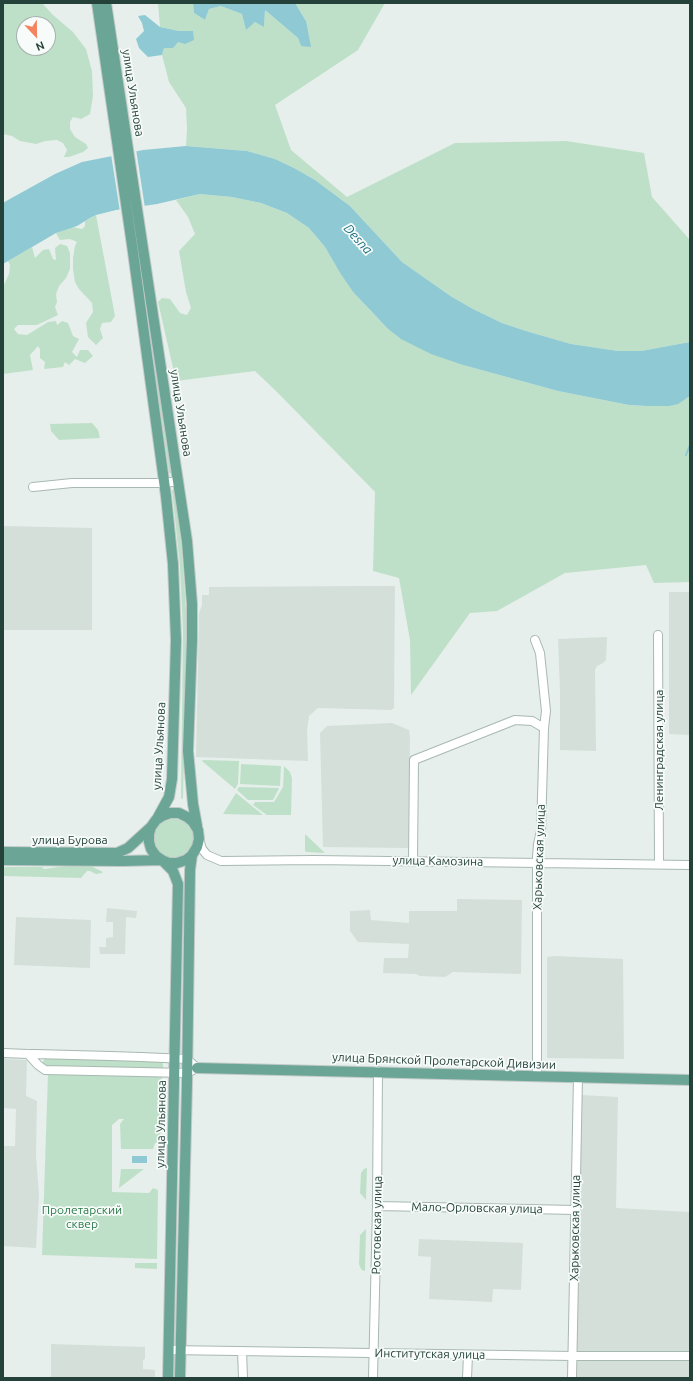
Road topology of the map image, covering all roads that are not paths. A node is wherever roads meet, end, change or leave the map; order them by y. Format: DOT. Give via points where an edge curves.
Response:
graph roads {
  1 [pos="97,3"];
  2 [pos="106,3"];
  3 [pos="138,252"];
  4 [pos="179,481"];
  5 [pos="164,483"];
  6 [pos="33,487"];
  7 [pos="658,635"];
  8 [pos="535,640"];
  9 [pos="544,728"];
  10 [pos="153,823"];
  11 [pos="198,834"];
  12 [pos="3,852"];
  13 [pos="192,855"];
  14 [pos="3,860"];
  15 [pos="162,860"];
  16 [pos="413,860"];
  17 [pos="537,862"];
  18 [pos="659,864"];
  19 [pos="690,864"];
  20 [pos="3,1053"];
  21 [pos="28,1054"];
  22 [pos="175,1058"];
  23 [pos="188,1059"];
  24 [pos="197,1068"];
  25 [pos="378,1072"];
  26 [pos="175,1073"];
  27 [pos="187,1073"];
  28 [pos="537,1076"];
  29 [pos="578,1077"];
  30 [pos="690,1080"];
  31 [pos="378,1206"];
  32 [pos="576,1210"];
  33 [pos="169,1350"];
  34 [pos="181,1350"];
  35 [pos="242,1351"];
  36 [pos="373,1353"];
  37 [pos="468,1355"];
  38 [pos="572,1356"];
  39 [pos="690,1356"];
  40 [pos="168,1378"];
  41 [pos="180,1378"];
  42 [pos="243,1378"];
  43 [pos="373,1378"];
  44 [pos="467,1378"];
  45 [pos="572,1378"];
  1 -- 3 [label="main road, улица Ульянова"];
  2 -- 3 [label="main road, улица Ульянова"];
  3 -- 4 [label="main road, улица Ульянова"];
  3 -- 5 [label="main road, улица Ульянова"];
  4 -- 5 [label="street"];
  4 -- 11 [label="main road, улица Ульянова" via="191,598 188,751"];
  5 -- 6 [label="street" via="72,483"];
  5 -- 10 [label="main road, улица Ульянова" via="173,564 176,640 172,779 169,797"];
  7 -- 18 [label="street, Ленинградская улица"];
  8 -- 9 [label="street, Харьковская улица" via="540,653 545,697"];
  9 -- 16 [label="street" via="532,721 515,720 414,760"];
  9 -- 17 [label="street, Харьковская улица" via="541,832"];
  10 -- 11 [label="main road" via="162,816 179,813 194,822"];
  10 -- 12 [label="main road, улица Бурова" via="128,848 117,853"];
  10 -- 15 [label="main road" via="149,842 156,856"];
  11 -- 13 [label="main road" via="197,847"];
  11 -- 16 [label="street, улица Камозина" via="202,849 207,855 221,862"];
  13 -- 15 [label="main road" via="177,863"];
  13 -- 23 [label="main road, улица Ульянова"];
  14 -- 15 [label="main road, улица Бурова"];
  15 -- 22 [label="main road, улица Ульянова" via="172,871 178,884"];
  16 -- 17 [label="street, улица Камозина"];
  17 -- 18 [label="street, улица Камозина"];
  17 -- 28 [label="street, Харьковская улица"];
  18 -- 19 [label="street, улица Камозина"];
  20 -- 21 [label="street"];
  21 -- 22 [label="street"];
  21 -- 26 [label="street, улица Брянской Пролетарской Дивизии" via="45,1070"];
  22 -- 23 [label="street"];
  22 -- 26 [label="main road, улица Ульянова"];
  23 -- 24 [label="street"];
  23 -- 27 [label="main road, улица Ульянова"];
  24 -- 25 [label="main road, улица Брянской Пролетарской Дивизии"];
  24 -- 27 [label="street, улица Брянской Пролетарской Дивизии"];
  25 -- 28 [label="main road, улица Брянской Пролетарской Дивизии"];
  25 -- 31 [label="street, Ростовская улица"];
  26 -- 27 [label="street, улица Брянской Пролетарской Дивизии"];
  26 -- 33 [label="main road, улица Ульянова"];
  27 -- 34 [label="main road, улица Ульянова"];
  28 -- 29 [label="main road, улица Брянской Пролетарской Дивизии"];
  29 -- 30 [label="main road, улица Брянской Пролетарской Дивизии"];
  29 -- 32 [label="street, Харьковская улица"];
  31 -- 32 [label="street, Мало-Орловская улица"];
  31 -- 36 [label="street, Ростовская улица"];
  32 -- 38 [label="street, Харьковская улица"];
  33 -- 34 [label="street, Институтская улица"];
  33 -- 40 [label="main road, улица Ульянова"];
  34 -- 35 [label="street, Институтская улица"];
  34 -- 41 [label="main road, улица Ульянова"];
  35 -- 36 [label="street, Институтская улица"];
  35 -- 42 [label="street"];
  36 -- 37 [label="street, Институтская улица"];
  36 -- 43 [label="street, Ростовская улица"];
  37 -- 38 [label="street, Институтская улица"];
  37 -- 44 [label="street"];
  38 -- 39 [label="street, Институтская улица"];
  38 -- 45 [label="street, Харьковская улица"];
}
